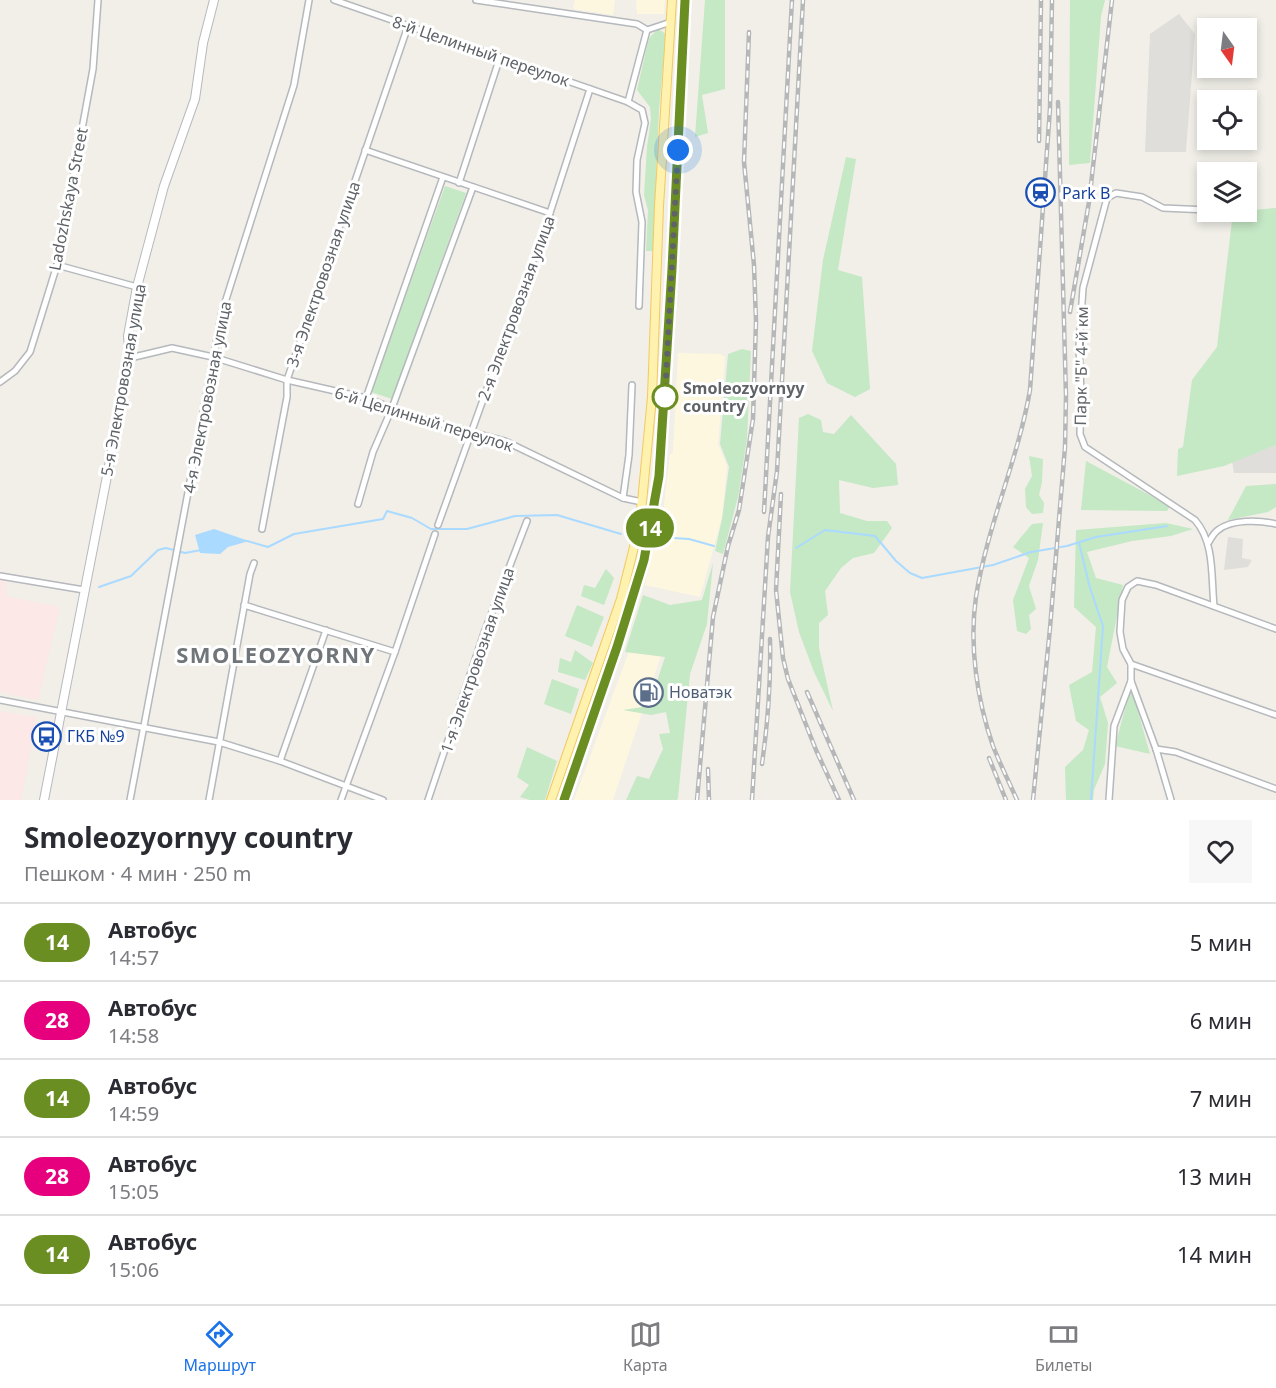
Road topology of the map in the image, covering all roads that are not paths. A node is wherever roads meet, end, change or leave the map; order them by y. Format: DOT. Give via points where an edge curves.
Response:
graph roads {
  1 [pos="98,0"];
  2 [pos="214,0"];
  3 [pos="309,0"];
  4 [pos="334,0"];
  5 [pos="476,0"];
  6 [pos="672,0"];
  7 [pos="685,0"];
  8 [pos="671,22"];
  9 [pos="684,23"];
  10 [pos="408,26"];
  11 [pos="647,30"];
  12 [pos="500,57"];
  13 [pos="590,89"];
  14 [pos="628,102"];
  15 [pos="365,150"];
  16 [pos="443,177"];
  17 [pos="459,183"];
  18 [pos="473,187"];
  19 [pos="1197,210"];
  20 [pos="550,213"];
  21 [pos="57,265"];
  22 [pos="137,287"];
  23 [pos="639,306"];
  24 [pos="213,357"];
  25 [pos="130,358"];
  26 [pos="287,380"];
  27 [pos="0,382"];
  28 [pos="632,385"];
  29 [pos="366,398"];
  30 [pos="392,408"];
  31 [pos="472,433"];
  32 [pos="622,498"];
  33 [pos="642,502"];
  34 [pos="655,503"];
  35 [pos="358,504"];
  36 [pos="527,521"];
  37 [pos="1276,524"];
  38 [pos="438,525"];
  39 [pos="262,529"];
  40 [pos="435,534"];
  41 [pos="1209,542"];
  42 [pos="254,563"];
  43 [pos="0,576"];
  44 [pos="84,590"];
  45 [pos="244,605"];
  46 [pos="1214,606"];
  47 [pos="1276,629"];
  48 [pos="326,630"];
  49 [pos="395,652"];
  50 [pos="1131,664"];
  51 [pos="1131,681"];
  52 [pos="0,700"];
  53 [pos="60,712"];
  54 [pos="1276,715"];
  55 [pos="144,728"];
  56 [pos="219,742"];
  57 [pos="1156,749"];
  58 [pos="280,761"];
  59 [pos="345,786"];
  60 [pos="1276,789"];
  61 [pos="44,800"];
  62 [pos="130,800"];
  63 [pos="209,800"];
  64 [pos="340,800"];
  65 [pos="383,800"];
  66 [pos="428,800"];
  67 [pos="551,800"];
  68 [pos="564,800"];
  69 [pos="1109,800"];
  70 [pos="1171,800"];
  1 -- 21 [label="street, Ladozhskaya Street" via="93,69"];
  2 -- 22 [label="street, 5-я Электровозная улица" via="195,99 164,186"];
  3 -- 24 [label="street, 4-я Электровозная улица" via="294,85 222,312"];
  4 -- 10 [label="street, 8-й Целинный переулок"];
  5 -- 11 [label="street" via="637,24"];
  6 -- 8 [label="main road"];
  7 -- 9 [label="main road"];
  8 -- 9 [label="main road"];
  8 -- 11 [label="street"];
  8 -- 33 [label="main road" via="652,397"];
  9 -- 34 [label="main road" via="667,374"];
  10 -- 12 [label="street, 8-й Целинный переулок"];
  10 -- 15 [label="street, 3-я Электровозная улица"];
  11 -- 14 [label="street"];
  12 -- 13 [label="street, 8-й Целинный переулок"];
  12 -- 17 [label="street"];
  13 -- 14 [label="street, 8-й Целинный переулок"];
  13 -- 20 [label="street, 2-я Электровозная улица"];
  14 -- 23 [label="street" via="642,110 645,123 637,160 636,192 642,222"];
  15 -- 16 [label="street"];
  15 -- 26 [label="street, 3-я Электровозная улица"];
  16 -- 17 [label="street"];
  16 -- 29 [label="street"];
  17 -- 18 [label="street"];
  18 -- 20 [label="street"];
  18 -- 30 [label="street"];
  19 -- 41 [label="street, Парк \"Б\" 4-й км" via="1163,208 1142,197 1116,193 1107,198 1083,288 1080,434 1085,447 1195,520"];
  20 -- 31 [label="street, 2-я Электровозная улица"];
  21 -- 22 [label="street"];
  21 -- 27 [label="street, Ladozhskaya Street" via="30,352"];
  22 -- 25 [label="street, 5-я Электровозная улица" via="128,336"];
  24 -- 25 [label="street, 6-й Целинный переулок" via="172,348"];
  24 -- 26 [label="street, 6-й Целинный переулок"];
  24 -- 55 [label="street, 4-я Электровозная улица"];
  25 -- 44 [label="street, 5-я Электровозная улица"];
  26 -- 29 [label="street, 6-й Целинный переулок"];
  26 -- 39 [label="street, 3-я Электровозная улица"];
  28 -- 32 [label="street" via="629,455"];
  29 -- 30 [label="street, 6-й Целинный переулок"];
  30 -- 31 [label="street, 6-й Целинный переулок" via="405,417"];
  30 -- 35 [label="street" via="373,452"];
  31 -- 32 [label="street, 6-й Целинный переулок" via="505,441"];
  31 -- 38 [label="street, 2-я Электровозная улица"];
  32 -- 33 [label="street, 6-й Целинный переулок"];
  33 -- 34 [label="main road"];
  33 -- 67 [label="main road" via="621,599"];
  34 -- 68 [label="main road" via="644,560"];
  36 -- 66 [label="street, 1-я Электровозная улица" via="484,633"];
  37 -- 41 [label="street" via="1240,523 1217,530"];
  40 -- 49 [label="street"];
  41 -- 46 [label="street"];
  42 -- 45 [label="street"];
  43 -- 44 [label="street"];
  44 -- 53 [label="street, 5-я Электровозная улица"];
  45 -- 48 [label="street"];
  45 -- 56 [label="street"];
  46 -- 47 [label="street"];
  46 -- 50 [label="street" via="1156,585 1137,581 1128,587 1122,600 1120,632"];
  48 -- 49 [label="street"];
  48 -- 58 [label="street"];
  49 -- 59 [label="street"];
  50 -- 51 [label="street"];
  50 -- 54 [label="street"];
  51 -- 57 [label="street"];
  51 -- 69 [label="street" via="1114,726"];
  52 -- 53 [label="street"];
  53 -- 55 [label="street"];
  53 -- 61 [label="street, 5-я Электровозная улица"];
  55 -- 56 [label="street"];
  55 -- 62 [label="street, 4-я Электровозная улица"];
  56 -- 58 [label="street"];
  56 -- 63 [label="street"];
  57 -- 60 [label="street" via="1176,752"];
  57 -- 70 [label="street"];
  58 -- 59 [label="street"];
  59 -- 64 [label="street"];
  59 -- 65 [label="street"];
}
